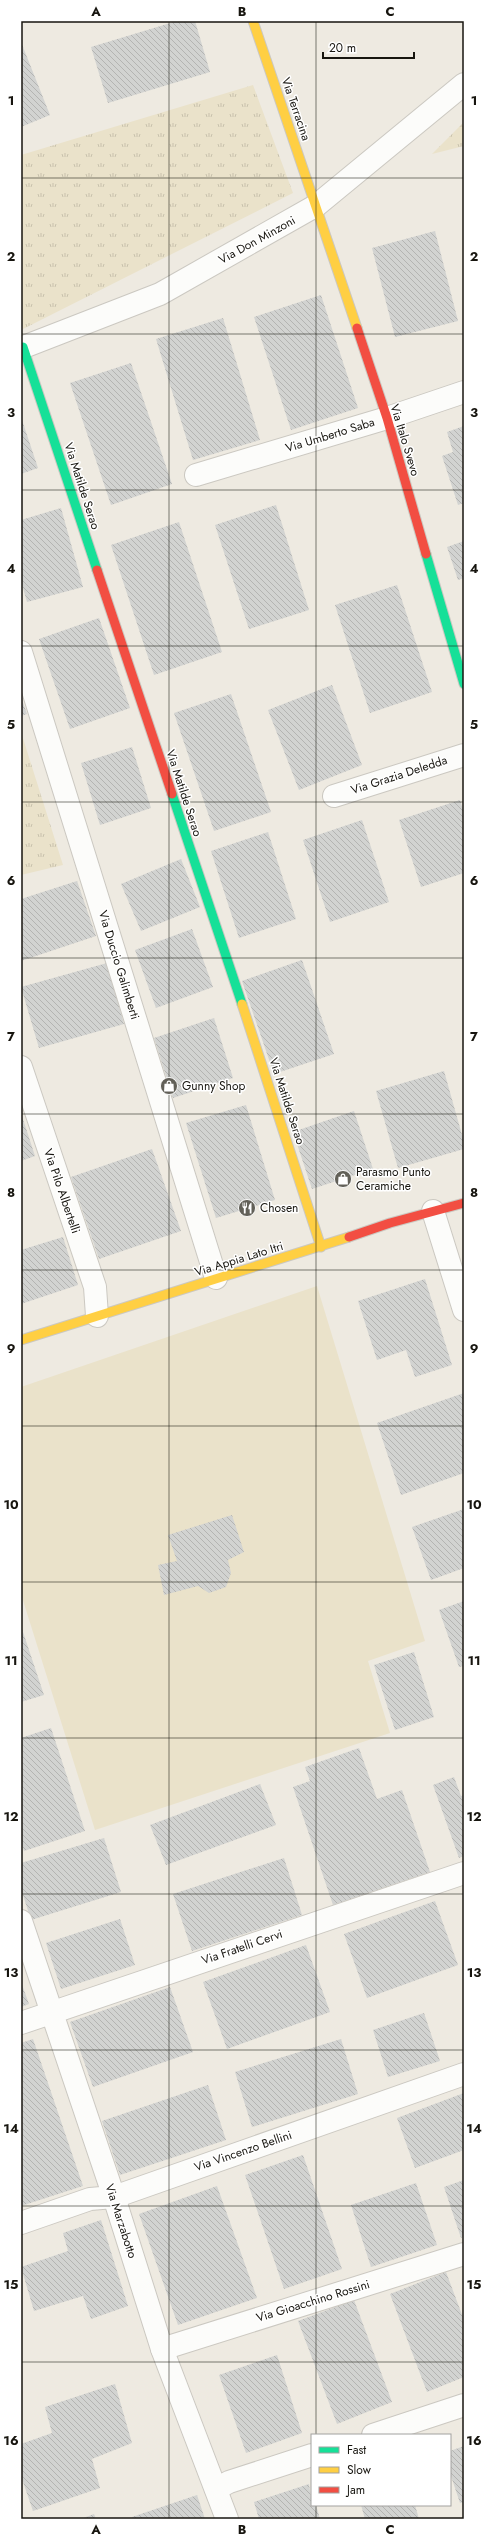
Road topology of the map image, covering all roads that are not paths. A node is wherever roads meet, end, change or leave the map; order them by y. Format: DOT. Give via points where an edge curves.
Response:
graph roads {
  1 [pos="253,21"];
  2 [pos="464,84"];
  3 [pos="317,206"];
  4 [pos="22,348"];
  5 [pos="464,392"];
  6 [pos="387,418"];
  7 [pos="196,475"];
  8 [pos="21,652"];
  9 [pos="464,684"];
  10 [pos="464,755"];
  11 [pos="334,796"];
  12 [pos="21,1067"];
  13 [pos="464,1203"];
  14 [pos="433,1212"];
  15 [pos="321,1247"];
  16 [pos="216,1278"];
  17 [pos="464,1310"];
  18 [pos="97,1316"];
  19 [pos="21,1340"];
  20 [pos="464,1872"];
  21 [pos="21,1921"];
  22 [pos="51,2013"];
  23 [pos="21,2023"];
  24 [pos="464,2074"];
  25 [pos="114,2197"];
  26 [pos="21,2223"];
  27 [pos="464,2254"];
  28 [pos="162,2349"];
  29 [pos="464,2405"];
  30 [pos="376,2434"];
  31 [pos="311,2455"];
  32 [pos="216,2489"];
  33 [pos="228,2519"];
  1 -- 3 [label="street, Via Terracina"];
  2 -- 3 [label="street, Via Don Minzoni"];
  3 -- 4 [label="street, Via Don Minzoni" via="160,294"];
  3 -- 6 [label="street, Via Italo Svevo" via="319,220"];
  4 -- 15 [label="street, Via Matilde Serao"];
  5 -- 6 [label="street, Via Umberto Saba"];
  6 -- 7 [label="street, Via Umberto Saba"];
  6 -- 9 [label="street, Via Italo Svevo"];
  8 -- 16 [label="street, Via Duccio Galimberti"];
  10 -- 11 [label="street, Via Grazia Deledda"];
  12 -- 18 [label="street, Via Pilo Albertelli" via="95,1287"];
  13 -- 14 [label="street, Via Appia Lato Itri"];
  14 -- 15 [label="street, Via Appia Lato Itri" via="390,1223"];
  14 -- 17 [label="street"];
  15 -- 16 [label="street, Via Appia Lato Itri"];
  16 -- 18 [label="street, Via Appia Lato Itri"];
  18 -- 19 [label="street, Via Appia Lato Itri"];
  20 -- 22 [label="street, Via Fratelli Cervi" via="61,2007"];
  21 -- 22 [label="street, Via Marzabotto"];
  22 -- 23 [label="street, Via Fratelli Cervi"];
  22 -- 25 [label="street, Via Marzabotto"];
  24 -- 25 [label="street, Via Vincenzo Bellini"];
  25 -- 26 [label="street, Via Vincenzo Bellini" via="90,2199"];
  25 -- 28 [label="street, Via Marzabotto"];
  27 -- 28 [label="street, Via Gioacchino Rossini"];
  28 -- 32 [label="street, Via Marzabotto"];
  29 -- 30 [label="street"];
  31 -- 32 [label="street" via="229,2482"];
  32 -- 33 [label="street, Via Marzabotto"];
}
